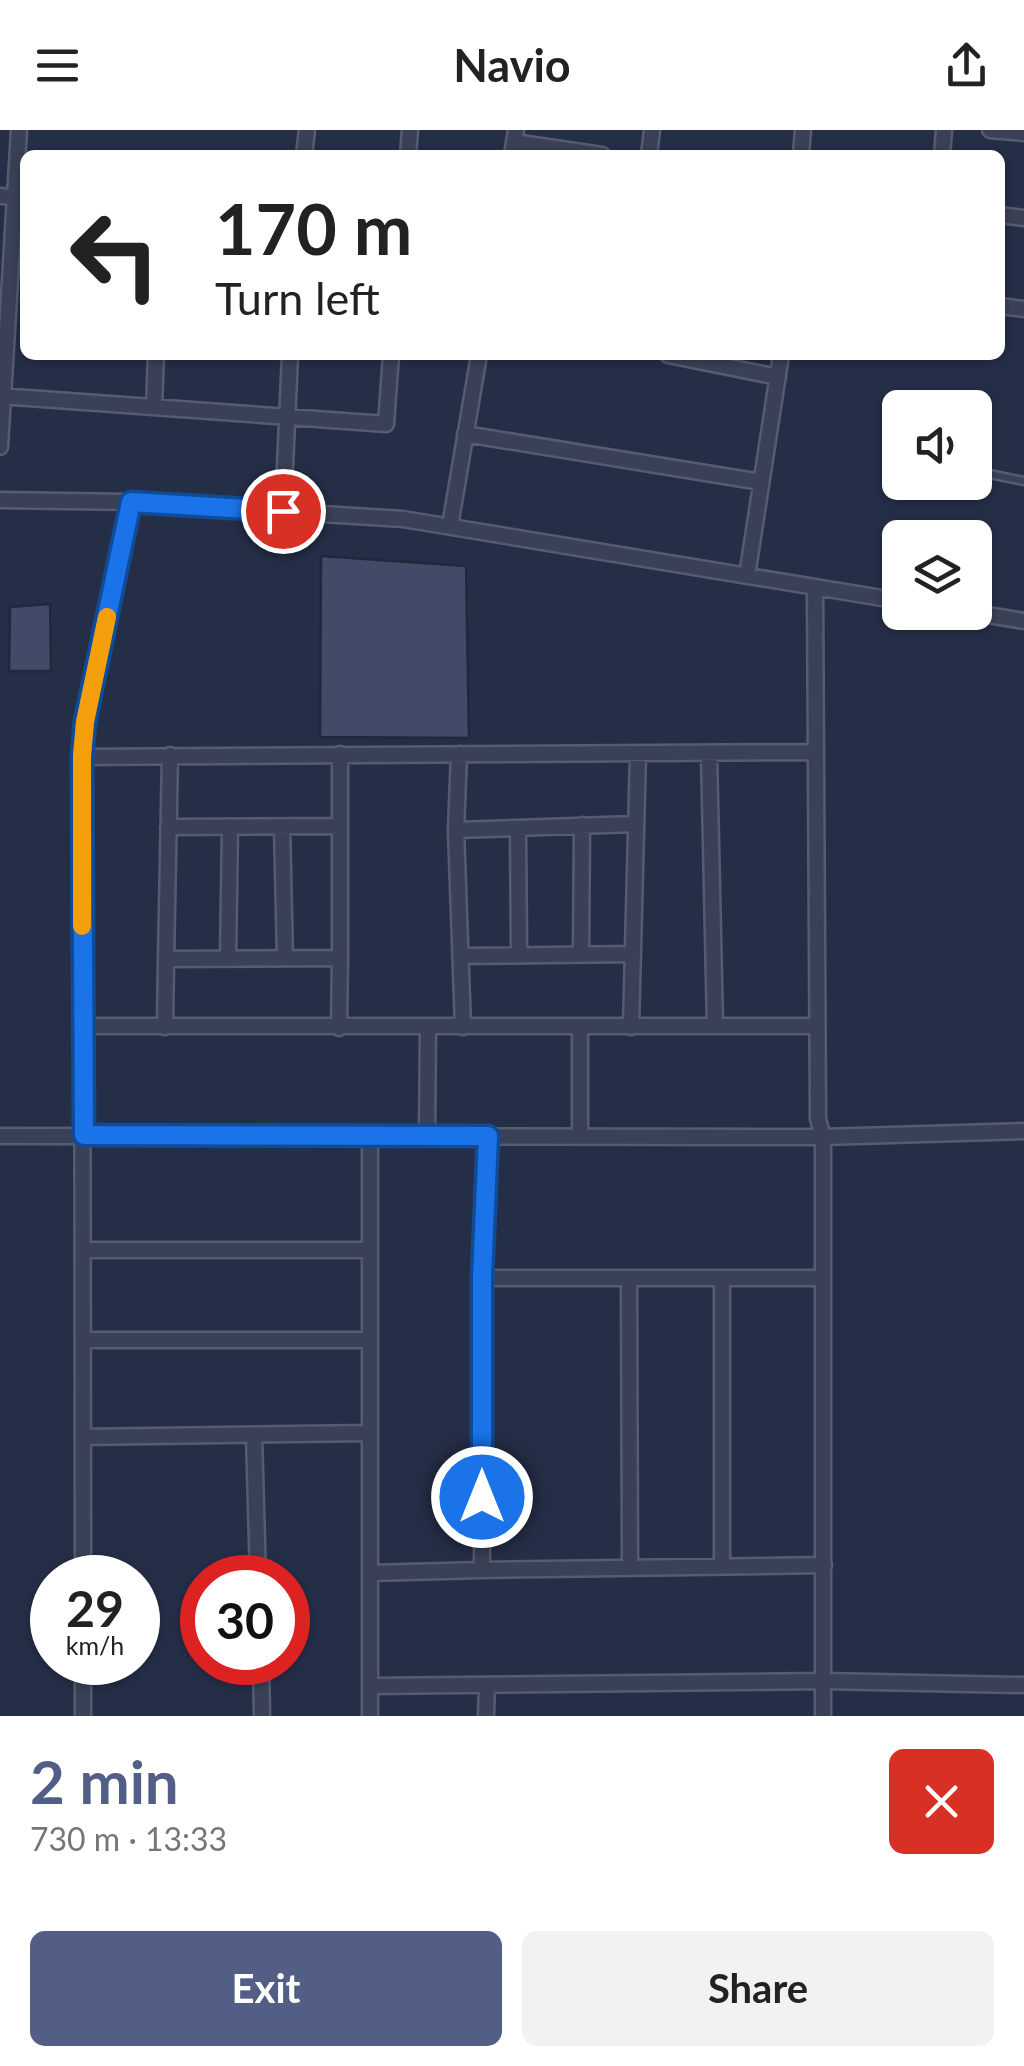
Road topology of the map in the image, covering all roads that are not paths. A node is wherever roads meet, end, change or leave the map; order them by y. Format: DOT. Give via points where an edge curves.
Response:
graph roads {
  1 [pos="18,130"];
  2 [pos="990,130"];
  3 [pos="1024,133"];
  4 [pos="514,142"];
  5 [pos="568,150"];
  6 [pos="13,197"];
  7 [pos="5,283"];
  8 [pos="8,334"];
  9 [pos="20,334"];
  10 [pos="156,360"];
  11 [pos="290,360"];
  12 [pos="391,360"];
  13 [pos="477,360"];
  14 [pos="693,360"];
  15 [pos="780,360"];
  16 [pos="778,377"];
  17 [pos="2,396"];
  18 [pos="154,406"];
  19 [pos="287,416"];
  20 [pos="466,434"];
  21 [pos="0,448"];
  22 [pos="992,474"];
  23 [pos="1024,481"];
  24 [pos="761,482"];
  25 [pos="0,500"];
  26 [pos="131,502"];
  27 [pos="283,511"];
  28 [pos="450,526"];
  29 [pos="747,576"];
  30 [pos="815,588"];
  31 [pos="882,599"];
  32 [pos="992,616"];
  33 [pos="1024,621"];
  34 [pos="816,752"];
  35 [pos="638,753"];
  36 [pos="709,753"];
  37 [pos="340,754"];
  38 [pos="459,754"];
  39 [pos="170,755"];
  40 [pos="82,756"];
  41 [pos="636,824"];
  42 [pos="340,826"];
  43 [pos="582,826"];
  44 [pos="168,827"];
  45 [pos="230,827"];
  46 [pos="282,827"];
  47 [pos="518,828"];
  48 [pos="456,830"];
  49 [pos="581,954"];
  50 [pos="632,954"];
  51 [pos="519,955"];
  52 [pos="460,956"];
  53 [pos="228,958"];
  54 [pos="286,958"];
  55 [pos="340,958"];
  56 [pos="166,959"];
  57 [pos="82,1026"];
  58 [pos="631,1026"];
  59 [pos="715,1026"];
  60 [pos="818,1026"];
  61 [pos="165,1027"];
  62 [pos="428,1027"];
  63 [pos="463,1027"];
  64 [pos="580,1027"];
  65 [pos="339,1028"];
  66 [pos="1024,1131"];
  67 [pos="84,1135"];
  68 [pos="580,1135"];
  69 [pos="0,1136"];
  70 [pos="488,1136"];
  71 [pos="370,1137"];
  72 [pos="427,1137"];
  73 [pos="823,1137"];
  74 [pos="83,1250"];
  75 [pos="370,1250"];
  76 [pos="482,1278"];
  77 [pos="629,1278"];
  78 [pos="722,1278"];
  79 [pos="824,1278"];
  80 [pos="83,1340"];
  81 [pos="370,1340"];
  82 [pos="370,1433"];
  83 [pos="254,1434"];
  84 [pos="83,1437"];
  85 [pos="83,1555"];
  86 [pos="257,1555"];
  87 [pos="824,1565"];
  88 [pos="722,1566"];
  89 [pos="630,1568"];
  90 [pos="482,1570"];
  91 [pos="370,1573"];
  92 [pos="824,1680"];
  93 [pos="487,1684"];
  94 [pos="83,1685"];
  95 [pos="261,1685"];
  96 [pos="1024,1685"];
  97 [pos="370,1686"];
  98 [pos="83,1716"];
  99 [pos="262,1716"];
  100 [pos="370,1716"];
  101 [pos="486,1716"];
  102 [pos="823,1716"];
  1 -- 6 [label="street"];
  2 -- 3 [label="street"];
  4 -- 5 [label="street"];
  6 -- 7 [label="street"];
  7 -- 8 [label="street"];
  8 -- 9 [label="street"];
  8 -- 17 [label="street"];
  10 -- 18 [label="street"];
  11 -- 19 [label="street"];
  12 -- 19 [label="street" via="386,424"];
  13 -- 20 [label="street"];
  14 -- 16 [label="street"];
  15 -- 16 [label="street"];
  16 -- 24 [label="street"];
  17 -- 18 [label="street"];
  17 -- 21 [label="street"];
  18 -- 19 [label="street"];
  19 -- 27 [label="street"];
  20 -- 24 [label="street"];
  20 -- 28 [label="street"];
  22 -- 23 [label="lane"];
  24 -- 29 [label="street"];
  25 -- 26 [label="street"];
  26 -- 27 [label="street"];
  26 -- 40 [label="street"];
  27 -- 28 [label="street"];
  28 -- 29 [label="street"];
  29 -- 30 [label="street"];
  30 -- 31 [label="street"];
  30 -- 34 [label="street"];
  32 -- 33 [label="street"];
  34 -- 36 [label="street"];
  34 -- 60 [label="street"];
  35 -- 36 [label="street"];
  35 -- 38 [label="street"];
  35 -- 41 [label="street"];
  36 -- 59 [label="street"];
  37 -- 38 [label="street"];
  37 -- 39 [label="street"];
  37 -- 42 [label="street"];
  38 -- 48 [label="street"];
  39 -- 40 [label="street"];
  39 -- 44 [label="street"];
  40 -- 57 [label="street"];
  41 -- 43 [label="street"];
  41 -- 50 [label="street"];
  42 -- 46 [label="street"];
  42 -- 55 [label="street"];
  43 -- 47 [label="street"];
  43 -- 49 [label="street"];
  44 -- 45 [label="street"];
  44 -- 56 [label="street"];
  45 -- 46 [label="street"];
  45 -- 53 [label="street"];
  46 -- 54 [label="street"];
  47 -- 48 [label="street"];
  47 -- 51 [label="street"];
  48 -- 52 [label="street"];
  49 -- 50 [label="street"];
  49 -- 51 [label="street"];
  50 -- 58 [label="street"];
  51 -- 52 [label="street"];
  52 -- 63 [label="street"];
  53 -- 54 [label="street"];
  53 -- 56 [label="street"];
  54 -- 55 [label="street"];
  55 -- 65 [label="street"];
  56 -- 61 [label="street"];
  57 -- 61 [label="street"];
  57 -- 67 [label="street"];
  58 -- 59 [label="street"];
  58 -- 64 [label="street"];
  59 -- 60 [label="street"];
  60 -- 73 [label="street"];
  61 -- 65 [label="street"];
  62 -- 63 [label="street"];
  62 -- 65 [label="street"];
  62 -- 72 [label="street"];
  63 -- 64 [label="street"];
  64 -- 68 [label="street"];
  66 -- 73 [label="street"];
  67 -- 69 [label="street"];
  67 -- 71 [label="street"];
  67 -- 74 [label="street"];
  68 -- 70 [label="street"];
  68 -- 73 [label="street"];
  70 -- 72 [label="street"];
  70 -- 76 [label="street"];
  71 -- 72 [label="street"];
  71 -- 75 [label="street"];
  73 -- 79 [label="street"];
  74 -- 75 [label="street"];
  74 -- 80 [label="street"];
  75 -- 81 [label="street"];
  76 -- 77 [label="street"];
  76 -- 90 [label="street"];
  77 -- 78 [label="street"];
  77 -- 89 [label="street"];
  78 -- 79 [label="street"];
  78 -- 88 [label="street"];
  79 -- 87 [label="street"];
  80 -- 81 [label="street"];
  80 -- 84 [label="street"];
  81 -- 82 [label="street"];
  82 -- 83 [label="street"];
  82 -- 91 [label="street"];
  83 -- 84 [label="street"];
  83 -- 86 [label="street"];
  84 -- 85 [label="street"];
  87 -- 88 [label="street"];
  87 -- 92 [label="street"];
  88 -- 89 [label="street"];
  89 -- 90 [label="street"];
  90 -- 91 [label="street"];
  91 -- 97 [label="street"];
  92 -- 93 [label="street"];
  92 -- 96 [label="street"];
  92 -- 102 [label="street"];
  93 -- 97 [label="street"];
  93 -- 101 [label="street"];
  94 -- 98 [label="street"];
  95 -- 99 [label="street"];
  97 -- 100 [label="street"];
}
